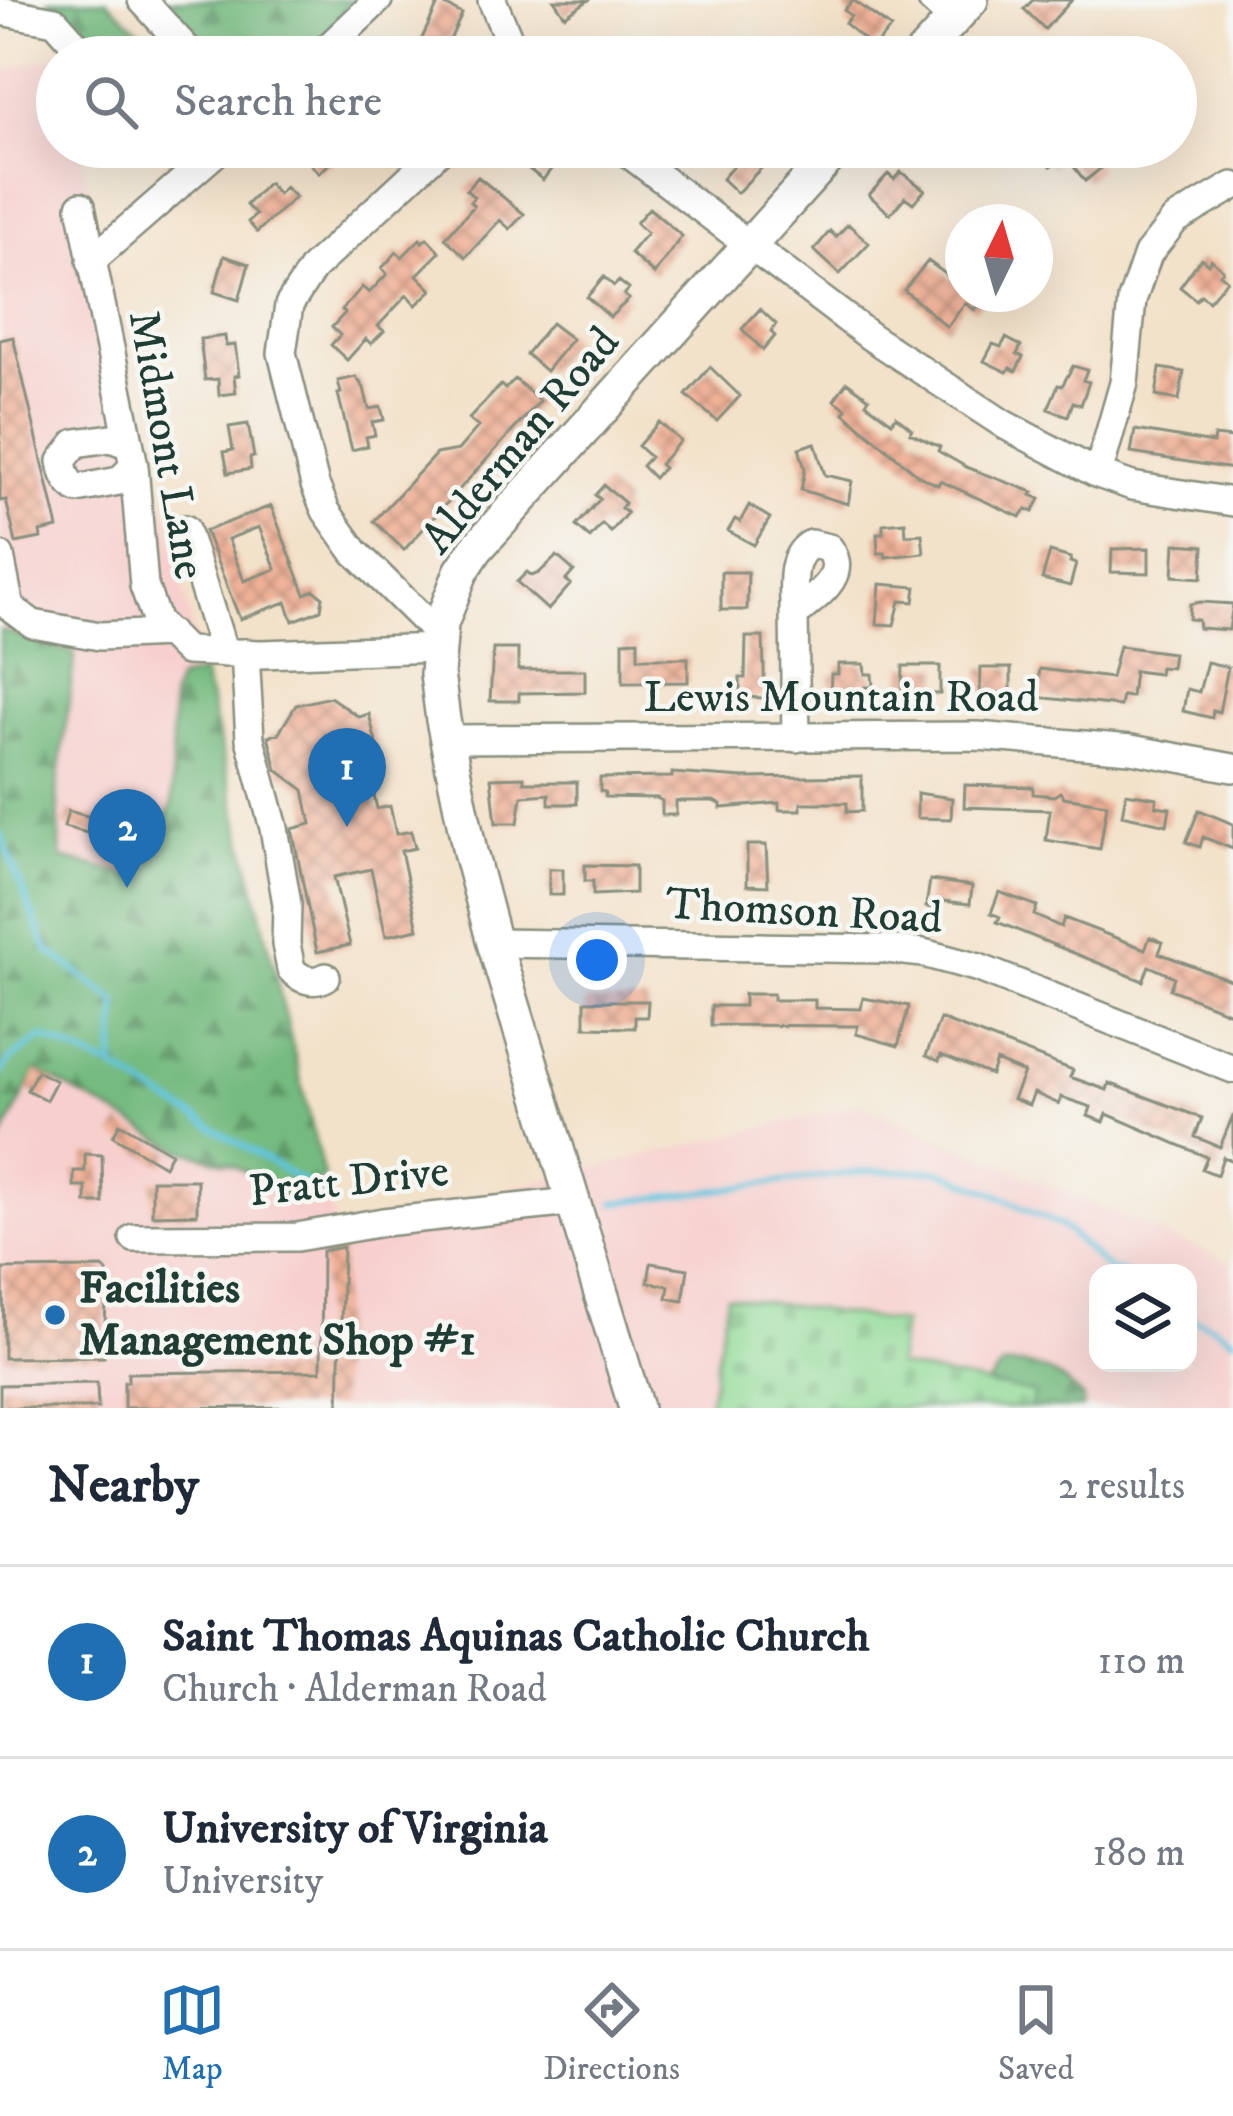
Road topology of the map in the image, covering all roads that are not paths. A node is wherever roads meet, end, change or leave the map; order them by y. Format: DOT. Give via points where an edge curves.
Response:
graph roads {
  1 [pos="31,0"];
  2 [pos="142,0"];
  3 [pos="378,0"];
  4 [pos="492,0"];
  5 [pos="952,6"];
  6 [pos="0,10"];
  7 [pos="55,21"];
  8 [pos="68,36"];
  9 [pos="175,36"];
  10 [pos="340,36"];
  11 [pos="507,36"];
  12 [pos="933,36"];
  13 [pos="198,168"];
  14 [pos="420,168"];
  15 [pos="648,168"];
  16 [pos="819,168"];
  17 [pos="1233,186"];
  18 [pos="81,206"];
  19 [pos="750,245"];
  20 [pos="91,261"];
  21 [pos="1098,473"];
  22 [pos="1233,502"];
  23 [pos="185,529"];
  24 [pos="0,556"];
  25 [pos="794,615"];
  26 [pos="169,633"];
  27 [pos="438,641"];
  28 [pos="235,653"];
  29 [pos="796,738"];
  30 [pos="447,739"];
  31 [pos="1233,768"];
  32 [pos="494,943"];
  33 [pos="326,977"];
  34 [pos="1233,1069"];
  35 [pos="572,1202"];
  36 [pos="134,1238"];
  37 [pos="636,1408"];
  1 -- 7 [label="street"];
  2 -- 9 [label="street"];
  3 -- 10 [label="street"];
  4 -- 11 [label="street"];
  5 -- 12 [label="main road"];
  6 -- 7 [label="street"];
  7 -- 8 [label="street"];
  13 -- 20 [label="street"];
  14 -- 27 [label="street" via="313,268 289,305 282,353 326,511"];
  15 -- 19 [label="street"];
  16 -- 19 [label="main road, Alderman Road"];
  17 -- 21 [label="street" via="1175,220 1148,254"];
  18 -- 20 [label="street, Midmont Lane"];
  19 -- 21 [label="street" via="946,389"];
  19 -- 27 [label="main road, Alderman Road" via="476,549 449,597"];
  20 -- 26 [label="street, Midmont Lane" via="112,455 145,586"];
  21 -- 22 [label="street" via="1160,493"];
  23 -- 28 [label="street"];
  24 -- 26 [label="street" via="10,607 33,624 100,636"];
  25 -- 29 [label="street"];
  26 -- 28 [label="street, Midmont Lane" via="187,651"];
  27 -- 28 [label="street, Midmont Lane"];
  27 -- 30 [label="main road, Alderman Road"];
  28 -- 33 [label="street" via="274,828 291,969 306,980"];
  29 -- 30 [label="street, Lewis Mountain Road"];
  29 -- 31 [label="street, Lewis Mountain Road" via="1055,740"];
  30 -- 32 [label="main road, Alderman Road"];
  32 -- 34 [label="street, Thomson Road" via="922,953"];
  32 -- 35 [label="main road, Alderman Road"];
  35 -- 36 [label="street, Pratt Drive" via="297,1237"];
  35 -- 37 [label="main road, Alderman Road"];
}
